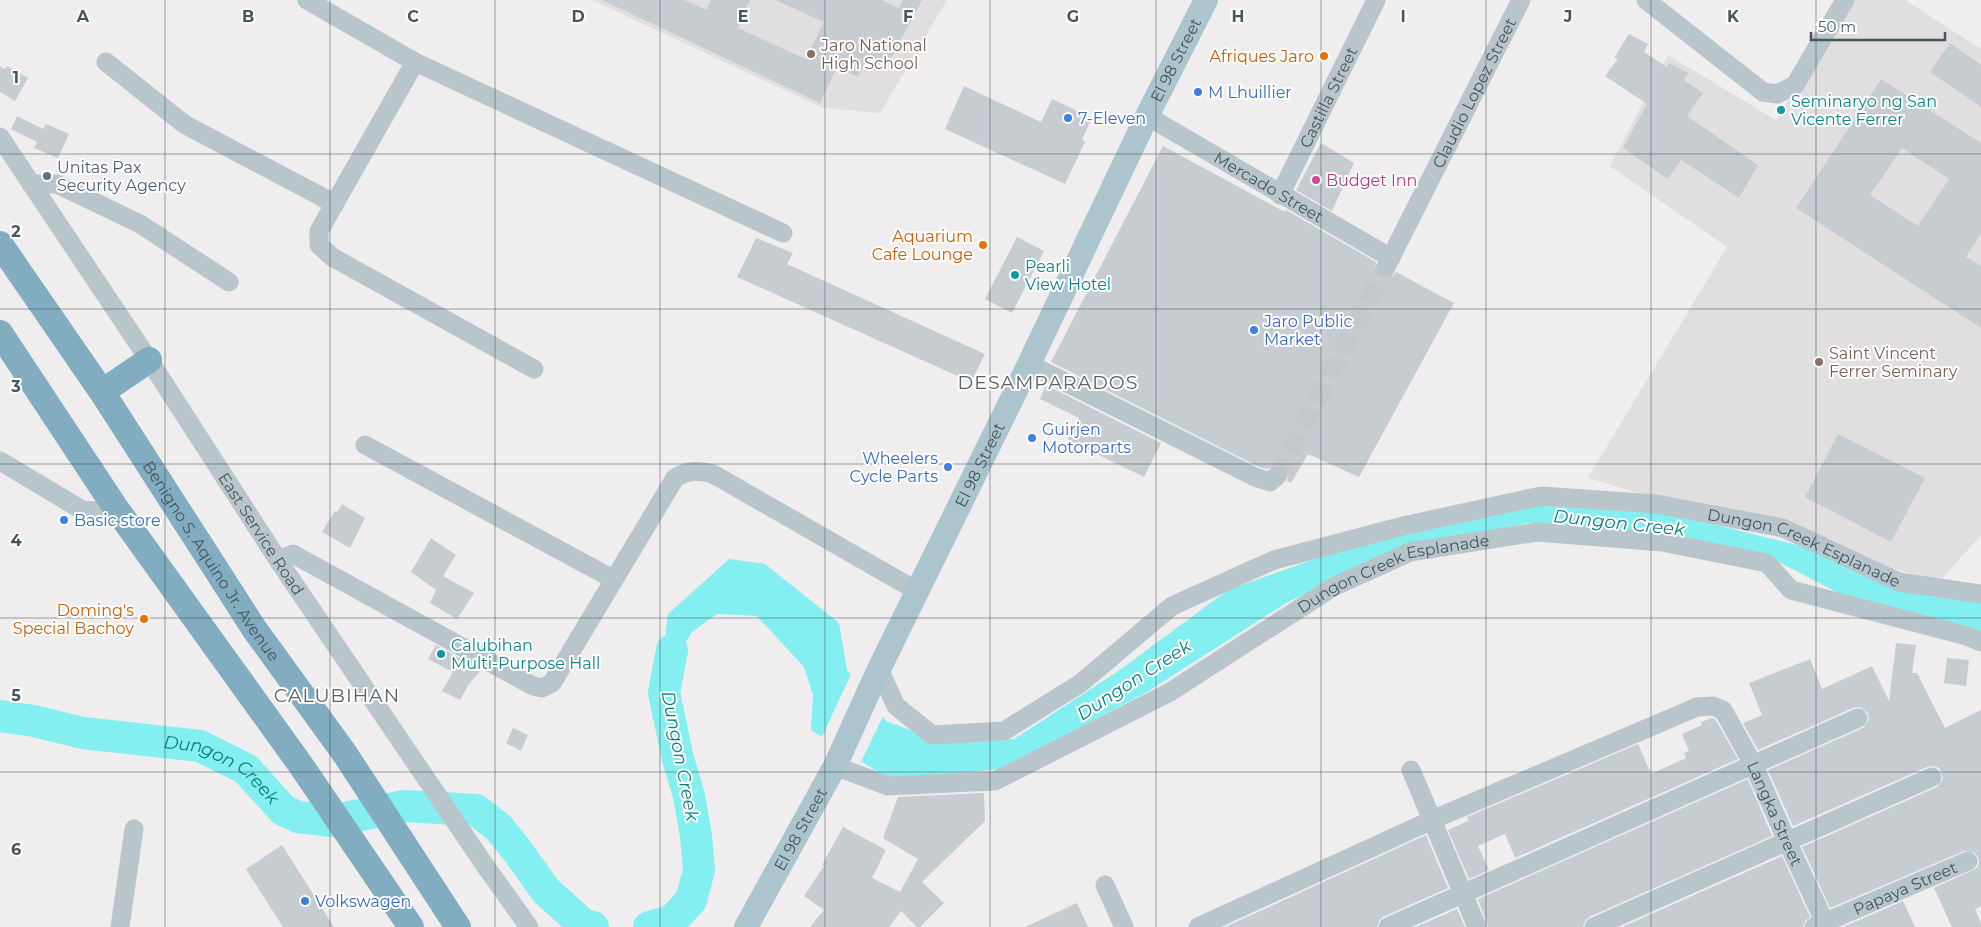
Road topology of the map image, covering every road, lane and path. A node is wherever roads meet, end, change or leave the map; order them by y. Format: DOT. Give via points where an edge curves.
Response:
graph roads {
  1 [pos="307,0"];
  2 [pos="1206,0"];
  3 [pos="1376,0"];
  4 [pos="1521,0"];
  5 [pos="1646,0"];
  6 [pos="1846,0"];
  7 [pos="106,62"];
  8 [pos="415,62"];
  9 [pos="1147,116"];
  10 [pos="0,138"];
  11 [pos="31,184"];
  12 [pos="1280,195"];
  13 [pos="335,204"];
  14 [pos="783,233"];
  15 [pos="0,244"];
  16 [pos="1389,262"];
  17 [pos="228,282"];
  18 [pos="0,333"];
  19 [pos="149,360"];
  20 [pos="1029,364"];
  21 [pos="534,369"];
  22 [pos="102,392"];
  23 [pos="365,444"];
  24 [pos="0,461"];
  25 [pos="1274,479"];
  26 [pos="116,507"];
  27 [pos="280,563"];
  28 [pos="613,579"];
  29 [pos="917,591"];
  30 [pos="1981,594"];
  31 [pos="255,630"];
  32 [pos="1981,642"];
  33 [pos="219,653"];
  34 [pos="878,669"];
  35 [pos="1858,718"];
  36 [pos="1753,764"];
  37 [pos="835,766"];
  38 [pos="1412,770"];
  39 [pos="1932,777"];
  40 [pos="1432,820"];
  41 [pos="134,829"];
  42 [pos="1787,841"];
  43 [pos="1968,861"];
  44 [pos="1105,885"];
  45 [pos="1463,894"];
  46 [pos="1822,925"];
  47 [pos="120,927"];
  48 [pos="411,927"];
  49 [pos="458,927"];
  50 [pos="528,927"];
  51 [pos="746,927"];
  52 [pos="1124,927"];
  53 [pos="1198,927"];
  54 [pos="1388,927"];
  55 [pos="1477,927"];
  56 [pos="1594,927"];
  1 -- 8 [label="street"];
  2 -- 9 [label="main road, El 98 Street"];
  3 -- 12 [label="street, Castilla Street"];
  4 -- 16 [label="street, Claudio Lopez Street"];
  5 -- 6 [label="street" via="1762,92 1778,94 1795,85"];
  7 -- 13 [label="street" via="184,124"];
  8 -- 13 [label="street"];
  8 -- 14 [label="street"];
  9 -- 12 [label="street, Mercado Street"];
  9 -- 20 [label="main road, El 98 Street"];
  10 -- 11 [label="street, East Service Road"];
  11 -- 17 [label="street" via="57,184 132,220"];
  11 -- 19 [label="street, East Service Road"];
  12 -- 16 [label="street, Mercado Street"];
  13 -- 21 [label="street" via="319,231 320,246 332,257"];
  15 -- 22 [label="highway, Benigno S. Aquino Jr. Avenue"];
  18 -- 26 [label="highway"];
  19 -- 22 [label="highway"];
  19 -- 27 [label="street, East Service Road"];
  20 -- 25 [label="street" via="1255,477"];
  20 -- 29 [label="main road, El 98 Street"];
  22 -- 31 [label="highway, Benigno S. Aquino Jr. Avenue"];
  23 -- 28 [label="street"];
  24 -- 26 [label="street" via="82,510"];
  26 -- 33 [label="highway"];
  27 -- 28 [label="street" via="293,554 533,686 542,688 552,683"];
  27 -- 50 [label="street, East Service Road"];
  28 -- 29 [label="street" via="675,478 686,471 700,470 713,474"];
  29 -- 34 [label="main road, El 98 Street"];
  30 -- 34 [label="street, Dungon Creek Esplanade" via="1899,582 1783,528 1656,504 1541,496 1403,526 1274,560 1172,606 1081,683 1004,730 932,734 896,706"];
  31 -- 33 [label="highway"];
  31 -- 49 [label="highway, Benigno S. Aquino Jr. Avenue" via="345,754"];
  32 -- 37 [label="street, Dungon Creek Esplanade" via="1791,590 1767,563 1662,542 1536,532 1410,552 1333,587 1170,692 995,781 888,786"];
  33 -- 48 [label="highway" via="300,764"];
  34 -- 37 [label="main road, El 98 Street"];
  35 -- 36 [label="street"];
  36 -- 40 [label="street, Langka Street" via="1723,710 1713,706 1697,707"];
  36 -- 42 [label="street, Langka Street"];
  36 -- 45 [label="street"];
  37 -- 51 [label="main road, El 98 Street"];
  38 -- 40 [label="street"];
  39 -- 42 [label="street"];
  40 -- 45 [label="street"];
  40 -- 53 [label="street"];
  41 -- 47 [label="street"];
  42 -- 46 [label="street, Langka Street"];
  42 -- 56 [label="street"];
  43 -- 46 [label="street, Papaya Street"];
  44 -- 52 [label="street"];
  45 -- 54 [label="street"];
  45 -- 55 [label="street"];
}
